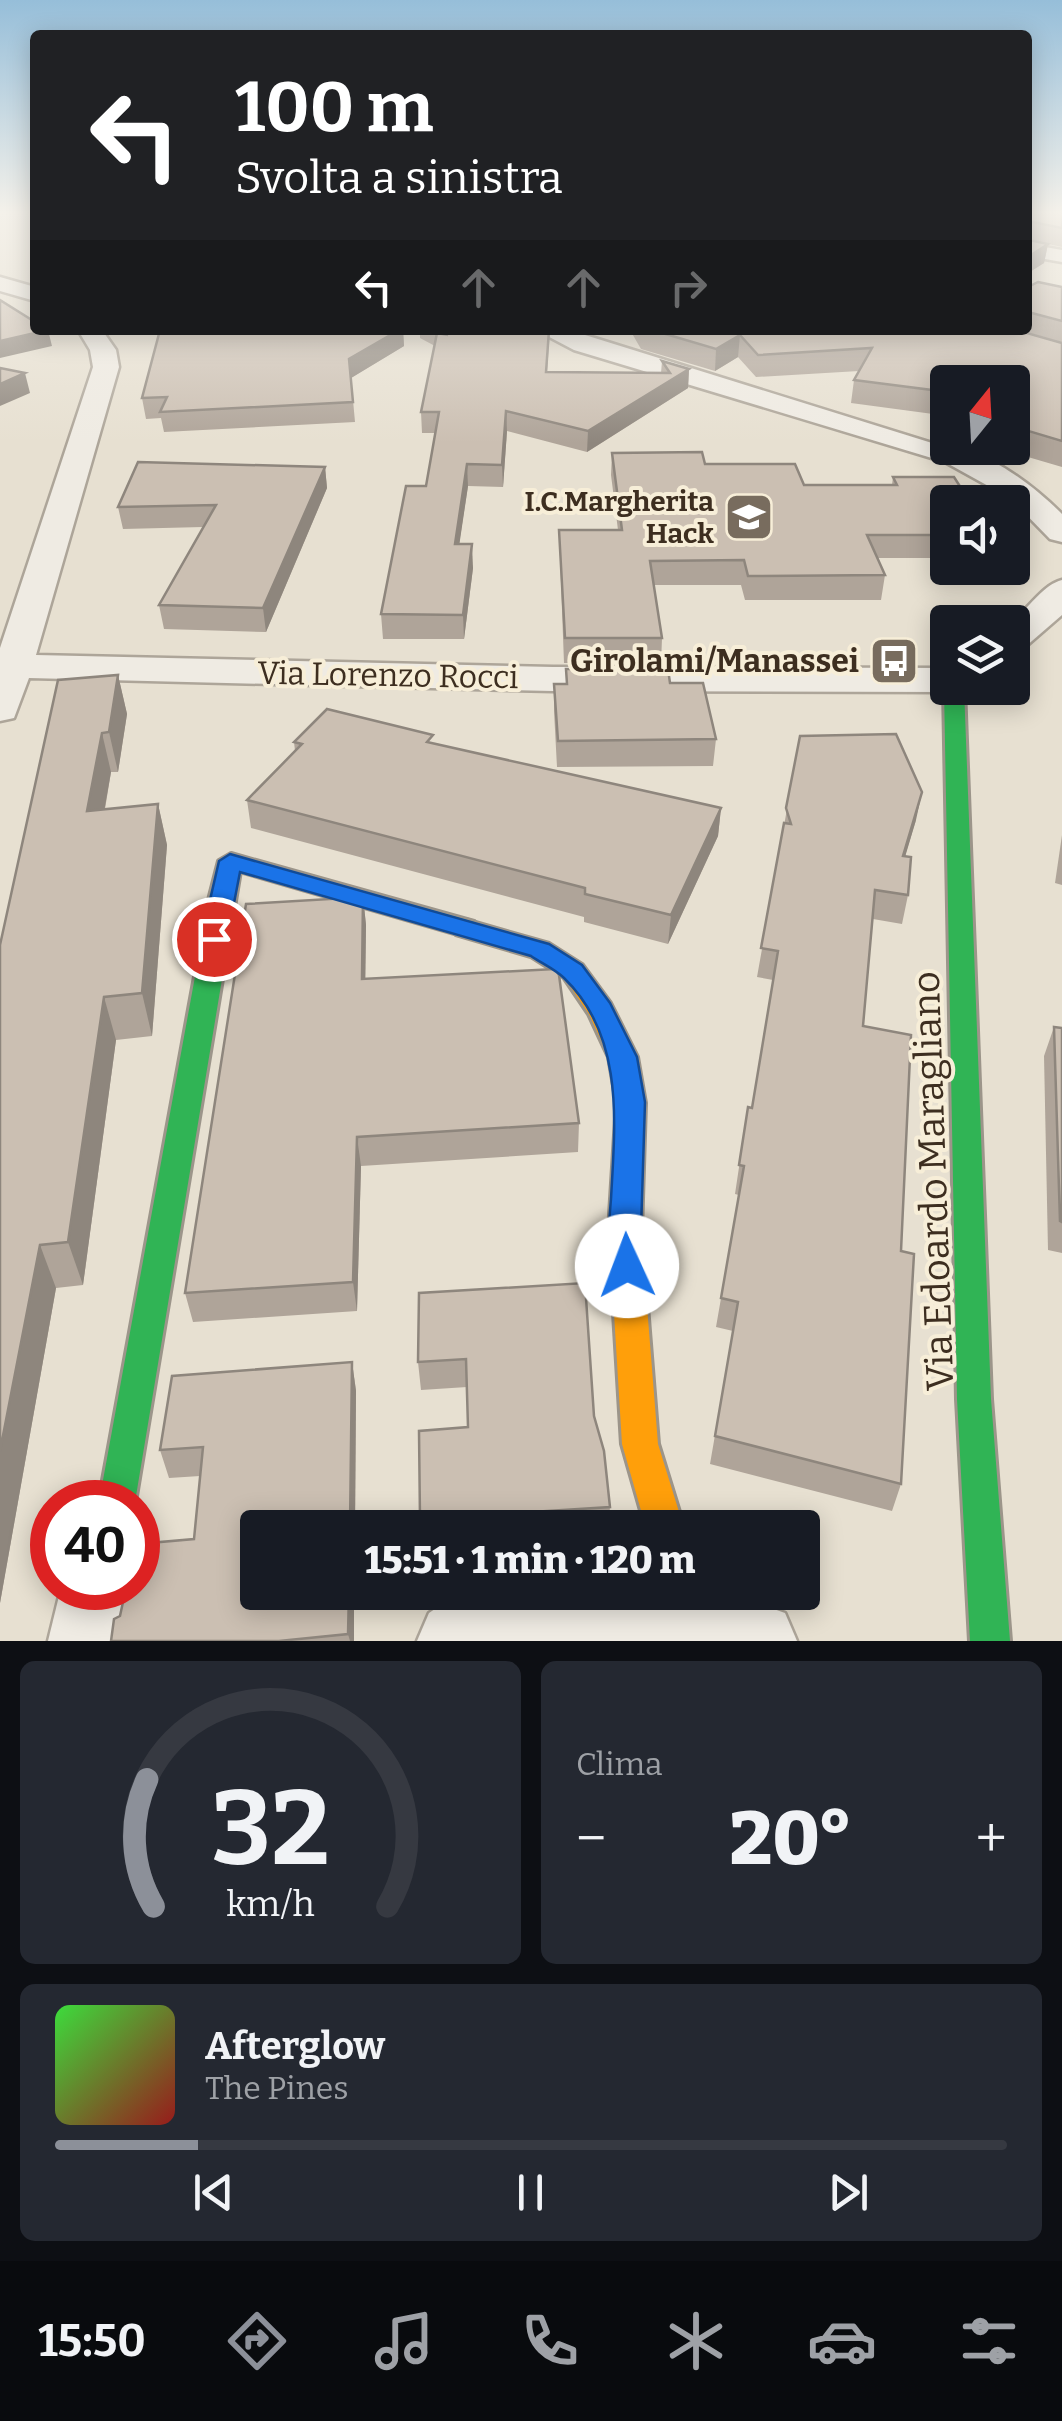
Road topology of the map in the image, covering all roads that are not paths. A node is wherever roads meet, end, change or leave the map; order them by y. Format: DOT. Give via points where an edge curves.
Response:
graph roads {
  1 [pos="93,335"];
  2 [pos="560,335"];
  3 [pos="1062,532"];
  4 [pos="1062,592"];
  5 [pos="1030,626"];
  6 [pos="7,666"];
  7 [pos="930,680"];
  8 [pos="955,705"];
  9 [pos="0,709"];
  10 [pos="122,1480"];
  11 [pos="660,1510"];
  12 [pos="95,1610"];
  13 [pos="722,1621"];
  14 [pos="88,1641"];
  15 [pos="457,1641"];
  16 [pos="990,1641"];
  1 -- 6 [label="street" via="106,367"];
  2 -- 3 [label="street" via="955,456 1021,491"];
  4 -- 5 [label="street"];
  6 -- 7 [label="street, Via Lorenzo Rocci"];
  6 -- 9 [label="street"];
  8 -- 16 [label="street, Via Edoardo Maragliano" via="974,1398"];
  10 -- 11 [label="street" via="230,861 540,950 573,972 601,1010 623,1057 631,1102 625,1231 640,1444"];
  12 -- 14 [label="street"];
  13 -- 15 [label="street" via="529,1609 500,1613"];
}
